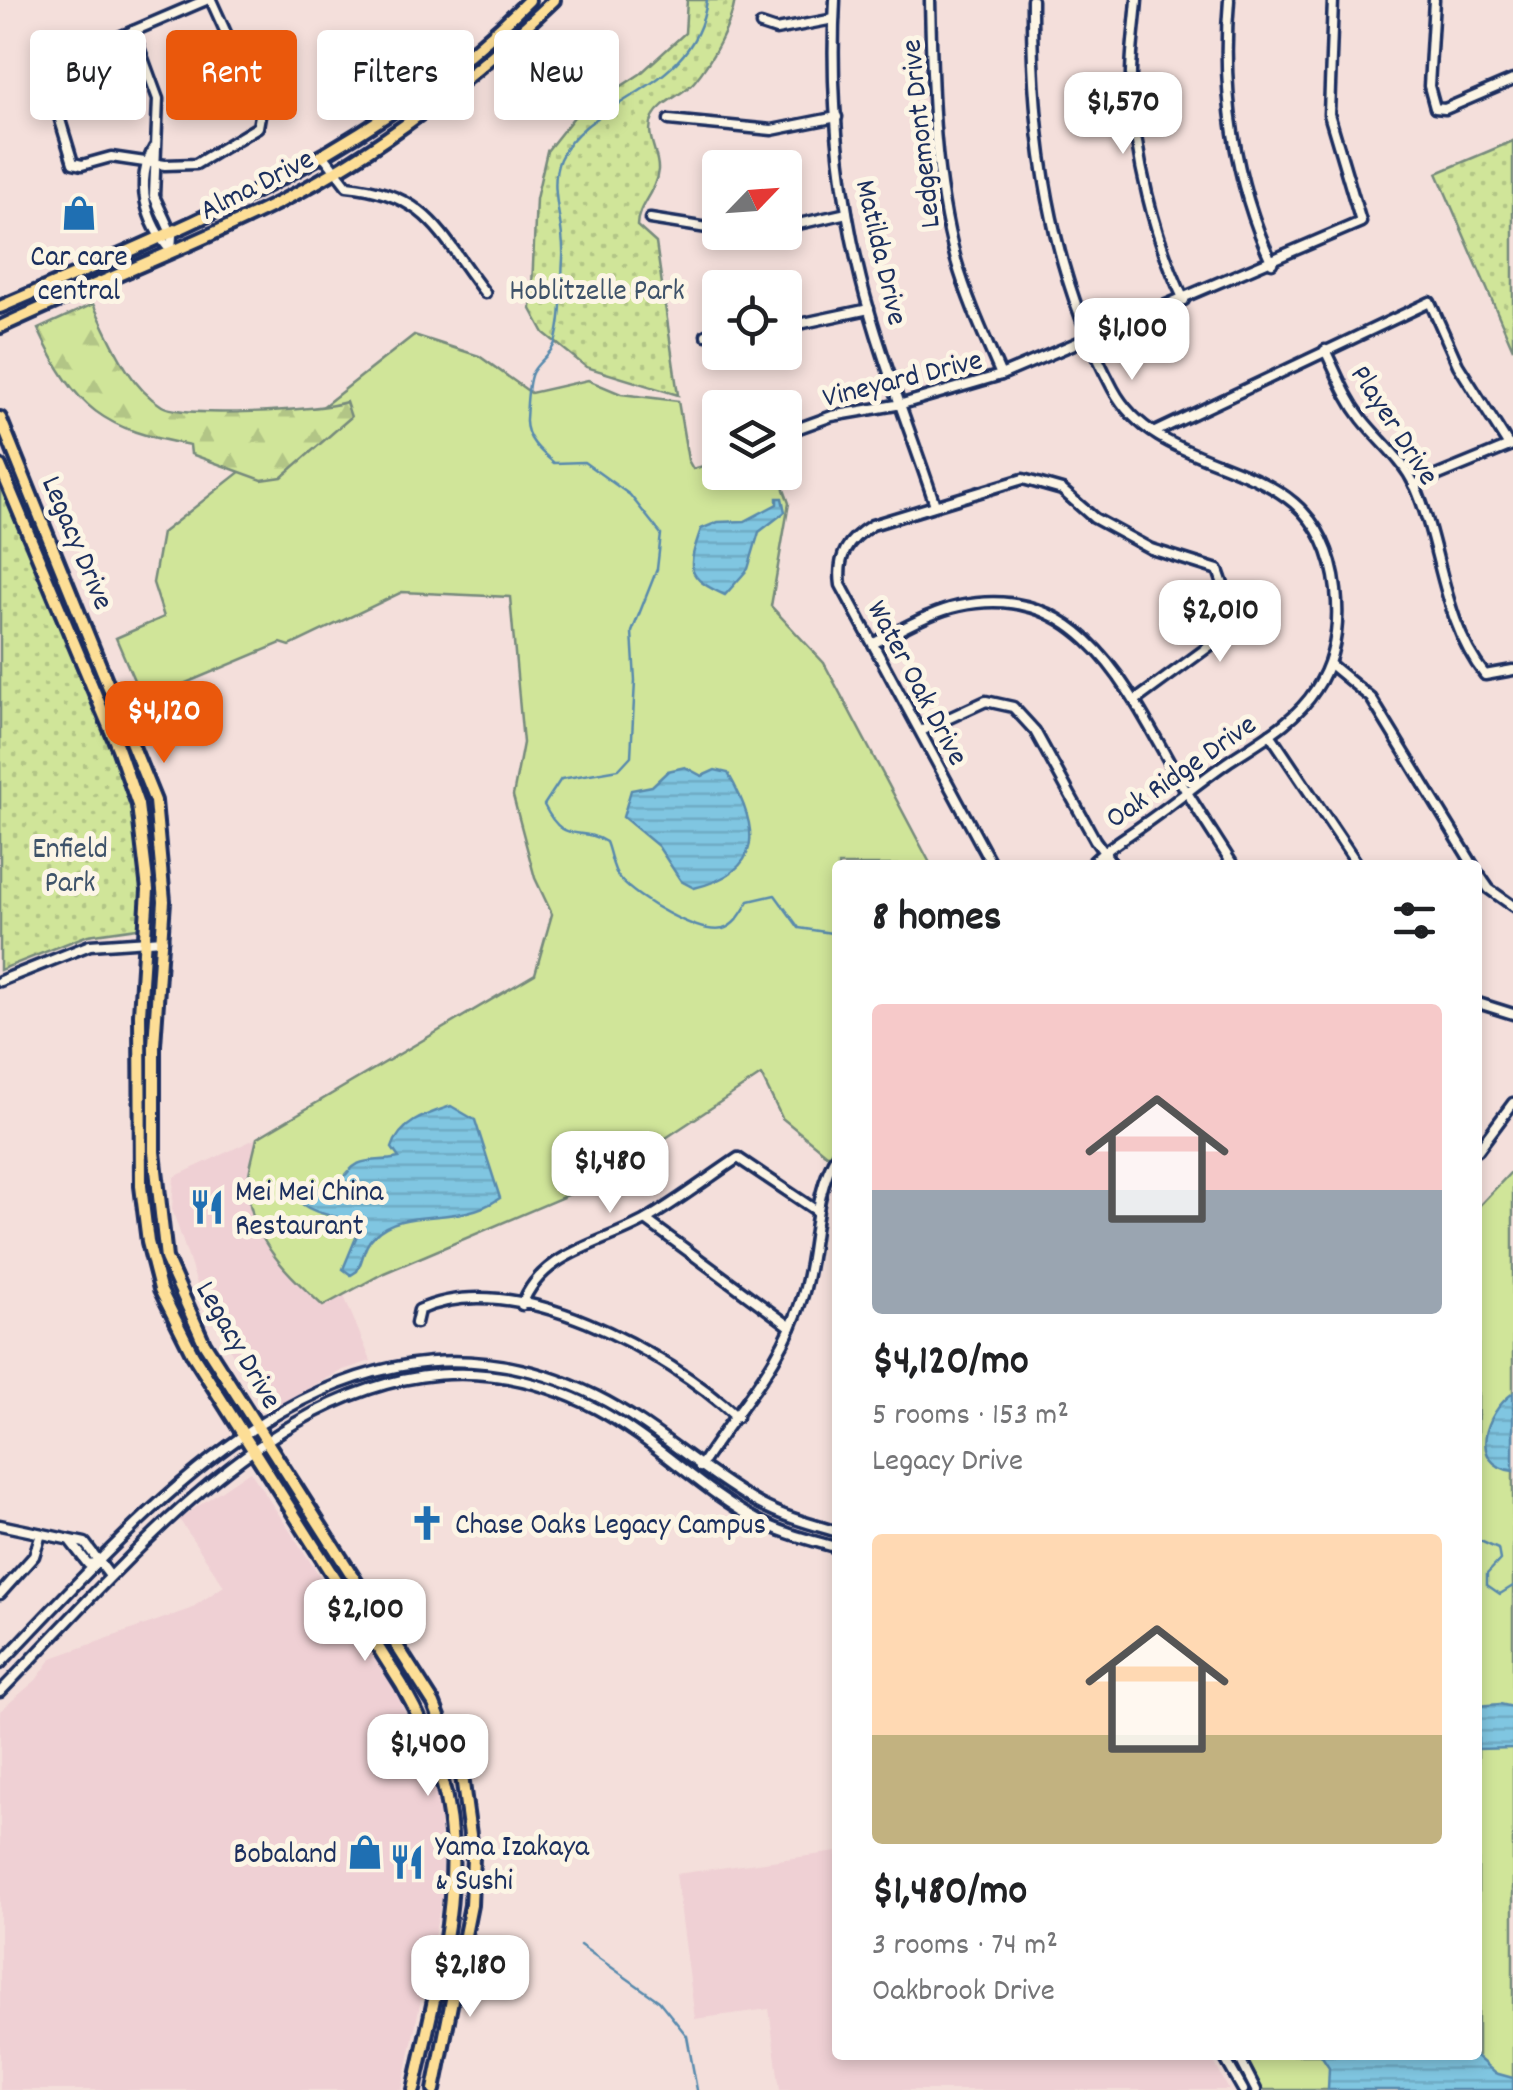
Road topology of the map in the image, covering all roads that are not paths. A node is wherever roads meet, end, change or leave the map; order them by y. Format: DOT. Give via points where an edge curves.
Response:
graph roads {
  1 [pos="209,0"];
  2 [pos="529,0"];
  3 [pos="835,0"];
  4 [pos="930,0"];
  5 [pos="1032,0"];
  6 [pos="1137,0"];
  7 [pos="1229,0"];
  8 [pos="1333,0"];
  9 [pos="1434,0"];
  10 [pos="548,2"];
  11 [pos="834,19"];
  12 [pos="761,25"];
  13 [pos="135,30"];
  14 [pos="474,46"];
  15 [pos="146,67"];
  16 [pos="474,67"];
  17 [pos="1513,80"];
  18 [pos="836,117"];
  19 [pos="59,120"];
  20 [pos="378,120"];
  21 [pos="410,120"];
  22 [pos="668,120"];
  23 [pos="154,148"];
  24 [pos="324,156"];
  25 [pos="146,162"];
  26 [pos="156,164"];
  27 [pos="334,171"];
  28 [pos="847,213"];
  29 [pos="650,219"];
  30 [pos="802,223"];
  31 [pos="702,227"];
  32 [pos="166,237"];
  33 [pos="170,252"];
  34 [pos="1272,263"];
  35 [pos="76,274"];
  36 [pos="82,289"];
  37 [pos="484,293"];
  38 [pos="1184,300"];
  39 [pos="0,307"];
  40 [pos="869,309"];
  41 [pos="802,323"];
  42 [pos="0,327"];
  43 [pos="1092,338"];
  44 [pos="1325,350"];
  45 [pos="1001,375"];
  46 [pos="902,404"];
  47 [pos="0,418"];
  48 [pos="802,427"];
  49 [pos="1156,432"];
  50 [pos="1511,446"];
  51 [pos="15,456"];
  52 [pos="0,464"];
  53 [pos="1414,485"];
  54 [pos="936,505"];
  55 [pos="63,568"];
  56 [pos="47,576"];
  57 [pos="874,643"];
  58 [pos="1331,666"];
  59 [pos="1513,670"];
  60 [pos="1136,700"];
  61 [pos="921,732"];
  62 [pos="1270,734"];
  63 [pos="1186,792"];
  64 [pos="1104,851"];
  65 [pos="989,860"];
  66 [pos="1095,860"];
  67 [pos="1110,860"];
  68 [pos="1230,860"];
  69 [pos="1355,860"];
  70 [pos="1470,860"];
  71 [pos="1482,879"];
  72 [pos="1513,906"];
  73 [pos="146,940"];
  74 [pos="164,940"];
  75 [pos="0,981"];
  76 [pos="1482,1004"];
  77 [pos="1513,1014"];
  78 [pos="1513,1102"];
  79 [pos="1482,1136"];
  80 [pos="1486,1140"];
  81 [pos="1482,1145"];
  82 [pos="140,1150"];
  83 [pos="154,1152"];
  84 [pos="832,1169"];
  85 [pos="817,1211"];
  86 [pos="646,1220"];
  87 [pos="170,1270"];
  88 [pos="155,1273"];
  89 [pos="522,1305"];
  90 [pos="416,1323"];
  91 [pos="792,1327"];
  92 [pos="365,1372"];
  93 [pos="556,1377"];
  94 [pos="369,1387"];
  95 [pos="550,1388"];
  96 [pos="736,1416"];
  97 [pos="259,1427"];
  98 [pos="246,1436"];
  99 [pos="268,1440"];
  100 [pos="256,1450"];
  101 [pos="702,1464"];
  102 [pos="696,1476"];
  103 [pos="0,1525"];
  104 [pos="832,1530"];
  105 [pos="41,1534"];
  106 [pos="832,1546"];
  107 [pos="97,1563"];
  108 [pos="110,1576"];
  109 [pos="0,1594"];
  110 [pos="376,1612"];
  111 [pos="362,1622"];
  112 [pos="0,1664"];
  113 [pos="0,1692"];
  114 [pos="443,1723"];
  115 [pos="426,1730"];
  116 [pos="452,1902"];
  117 [pos="471,1905"];
  118 [pos="429,2019"];
  119 [pos="446,2036"];
  120 [pos="1228,2060"];
  121 [pos="1241,2060"];
  122 [pos="414,2090"];
  123 [pos="434,2090"];
  124 [pos="1243,2090"];
  125 [pos="1256,2090"];
  1 -- 13 [label="street"];
  1 -- 26 [label="street" via="260,115 258,127 196,164"];
  2 -- 14 [label="main road, Alma Drive"];
  3 -- 11 [label="street, Matilda Drive"];
  4 -- 45 [label="street, Ledgemont Drive" via="932,102 946,211 957,263"];
  5 -- 43 [label="street" via="1036,135 1045,191"];
  6 -- 38 [label="street" via="1131,83 1144,172"];
  7 -- 34 [label="street" via="1228,88 1243,191"];
  8 -- 34 [label="street, Vineyard Drive" via="1329,114 1360,222"];
  9 -- 17 [label="street" via="1429,86 1438,110"];
  10 -- 16 [label="main road, Alma Drive"];
  11 -- 12 [label="street" via="776,30"];
  11 -- 18 [label="street, Matilda Drive"];
  15 -- 23 [label="street" via="158,100"];
  18 -- 22 [label="street" via="772,130"];
  18 -- 28 [label="street, Matilda Drive"];
  19 -- 25 [label="street" via="77,166 111,156"];
  20 -- 24 [label="main road, Alma Drive"];
  21 -- 27 [label="main road, Alma Drive"];
  23 -- 25 [label="street"];
  23 -- 26 [label="street"];
  24 -- 27 [label="street"];
  24 -- 32 [label="main road, Alma Drive"];
  25 -- 26 [label="street"];
  25 -- 32 [label="street" via="144,198"];
  26 -- 32 [label="street" via="154,196"];
  27 -- 33 [label="main road, Alma Drive"];
  27 -- 37 [label="street" via="347,186 399,195 416,206"];
  28 -- 30 [label="street"];
  28 -- 40 [label="street, Matilda Drive"];
  29 -- 31 [label="street"];
  32 -- 33 [label="street"];
  32 -- 35 [label="main road, Alma Drive"];
  33 -- 36 [label="main road, Alma Drive"];
  34 -- 38 [label="street, Vineyard Drive"];
  35 -- 36 [label="main road"];
  35 -- 39 [label="main road, Alma Drive"];
  36 -- 42 [label="main road, Alma Drive"];
  38 -- 43 [label="street, Vineyard Drive"];
  40 -- 41 [label="street"];
  40 -- 46 [label="street, Matilda Drive"];
  43 -- 45 [label="street, Vineyard Drive"];
  43 -- 49 [label="street" via="1135,422"];
  44 -- 49 [label="street"];
  44 -- 50 [label="street" via="1430,302 1458,365"];
  44 -- 53 [label="street, Player Drive" via="1344,393"];
  45 -- 46 [label="street, Vineyard Drive"];
  46 -- 48 [label="street, Vineyard Drive"];
  46 -- 54 [label="street, Matilda Drive"];
  47 -- 51 [label="main road, Legacy Drive"];
  49 -- 58 [label="street" via="1176,447 1264,480 1313,526 1336,585"];
  50 -- 53 [label="street"];
  51 -- 52 [label="main road"];
  51 -- 55 [label="main road, Legacy Drive"];
  52 -- 56 [label="main road, Legacy Drive"];
  53 -- 59 [label="street, Player Drive" via="1456,623 1484,675"];
  54 -- 57 [label="street, Water Oak Drive" via="872,525 844,549 841,585"];
  54 -- 60 [label="street" via="1010,480 1039,481 1062,490 1120,534 1218,570 1229,592 1232,623 1224,639"];
  55 -- 56 [label="main road"];
  55 -- 74 [label="main road, Legacy Drive" via="155,801"];
  56 -- 73 [label="main road, Legacy Drive" via="138,805"];
  57 -- 60 [label="street" via="958,606 1020,608 1089,640"];
  57 -- 61 [label="street, Water Oak Drive"];
  58 -- 62 [label="street, Oak Ridge Drive" via="1301,709"];
  58 -- 70 [label="street" via="1371,698"];
  60 -- 63 [label="street"];
  61 -- 64 [label="street" via="986,701 1013,707 1036,730"];
  61 -- 65 [label="street, Water Oak Drive"];
  62 -- 63 [label="street, Oak Ridge Drive"];
  62 -- 69 [label="street"];
  63 -- 64 [label="street, Oak Ridge Drive"];
  63 -- 68 [label="street"];
  64 -- 66 [label="street, Oak Ridge Drive"];
  64 -- 67 [label="street"];
  71 -- 72 [label="street"];
  73 -- 74 [label="street"];
  73 -- 75 [label="street" via="90,945"];
  73 -- 82 [label="main road, Legacy Drive"];
  74 -- 83 [label="main road, Legacy Drive"];
  76 -- 77 [label="street"];
  78 -- 80 [label="street"];
  79 -- 80 [label="street"];
  80 -- 81 [label="street"];
  82 -- 83 [label="main road"];
  82 -- 88 [label="main road, Legacy Drive"];
  83 -- 87 [label="main road, Legacy Drive"];
  84 -- 85 [label="street"];
  85 -- 86 [label="street" via="738,1158"];
  85 -- 91 [label="street"];
  86 -- 89 [label="street" via="558,1260 534,1280"];
  86 -- 91 [label="street"];
  87 -- 88 [label="main road"];
  87 -- 97 [label="main road, Legacy Drive" via="198,1332"];
  88 -- 98 [label="main road, Legacy Drive" via="179,1331"];
  89 -- 90 [label="street" via="470,1296 419,1310"];
  89 -- 96 [label="street" via="622,1336"];
  91 -- 96 [label="street" via="774,1365"];
  92 -- 93 [label="street" via="430,1358 475,1359"];
  92 -- 94 [label="street"];
  92 -- 97 [label="street"];
  93 -- 95 [label="street"];
  93 -- 101 [label="street" via="628,1414"];
  94 -- 95 [label="street" via="434,1374"];
  94 -- 99 [label="street"];
  95 -- 102 [label="street" via="600,1410"];
  96 -- 101 [label="street"];
  97 -- 98 [label="street"];
  97 -- 99 [label="main road, Legacy Drive"];
  98 -- 100 [label="main road, Legacy Drive"];
  98 -- 107 [label="street" via="172,1490"];
  99 -- 100 [label="street"];
  99 -- 110 [label="main road, Legacy Drive"];
  100 -- 108 [label="street" via="184,1503"];
  100 -- 111 [label="main road, Legacy Drive"];
  101 -- 102 [label="street"];
  101 -- 104 [label="street" via="776,1512"];
  102 -- 106 [label="street" via="755,1519"];
  103 -- 105 [label="street"];
  105 -- 107 [label="street" via="71,1542 88,1564"];
  105 -- 109 [label="street" via="34,1556"];
  107 -- 108 [label="street"];
  107 -- 112 [label="street"];
  108 -- 113 [label="street"];
  110 -- 111 [label="main road"];
  110 -- 114 [label="main road, Legacy Drive"];
  111 -- 115 [label="main road, Legacy Drive"];
  114 -- 115 [label="main road"];
  114 -- 117 [label="main road, Legacy Drive" via="470,1820"];
  115 -- 116 [label="main road, Legacy Drive" via="450,1807"];
  116 -- 117 [label="main road"];
  116 -- 118 [label="main road, Legacy Drive"];
  117 -- 119 [label="main road, Legacy Drive"];
  118 -- 119 [label="main road" via="436,2034"];
  118 -- 122 [label="main road, Legacy Drive"];
  119 -- 123 [label="main road, Legacy Drive"];
  120 -- 124 [label="street"];
  121 -- 125 [label="street"];
}
